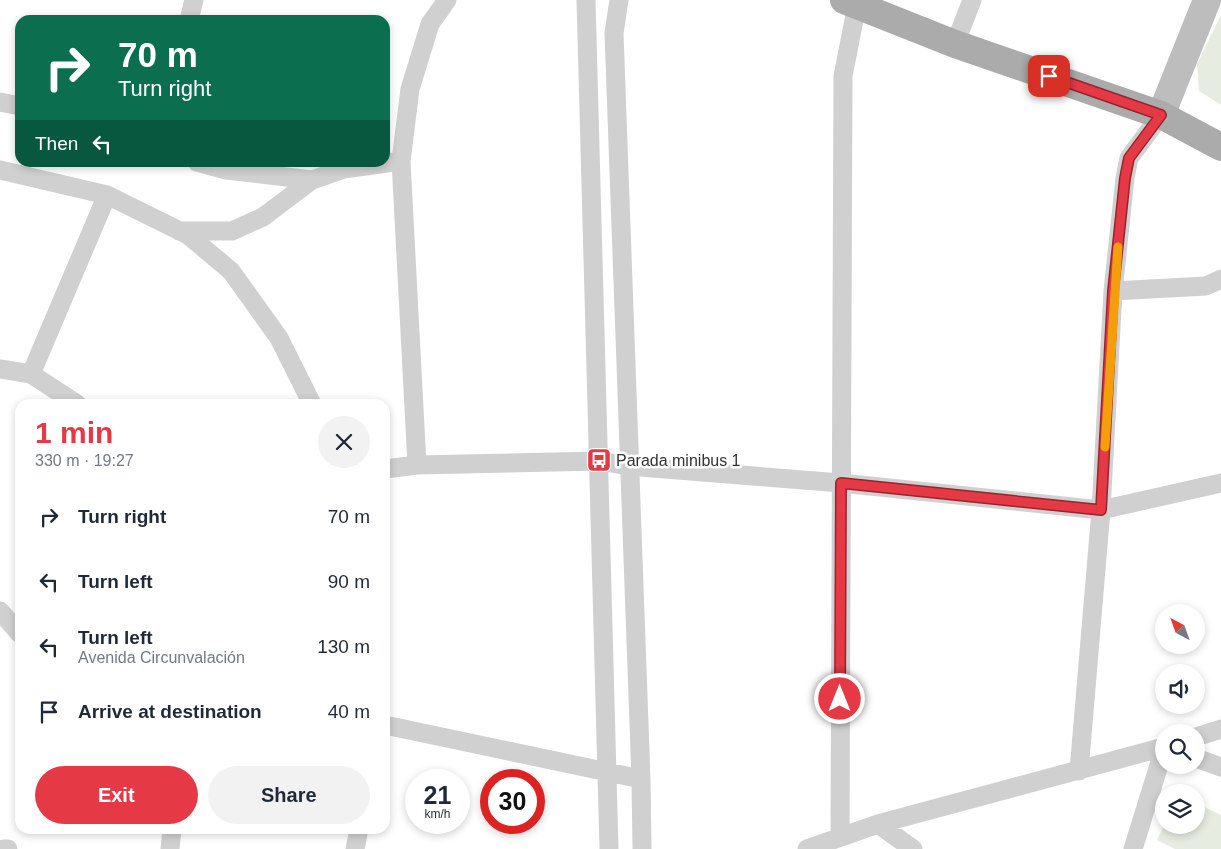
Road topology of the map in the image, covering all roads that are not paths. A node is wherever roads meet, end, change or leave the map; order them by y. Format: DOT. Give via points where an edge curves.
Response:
graph roads {
  1 [pos="194,0"];
  2 [pos="447,0"];
  3 [pos="586,0"];
  4 [pos="619,0"];
  5 [pos="972,0"];
  6 [pos="1207,0"];
  7 [pos="850,2"];
  8 [pos="190,15"];
  9 [pos="955,44"];
  10 [pos="0,102"];
  11 [pos="15,105"];
  12 [pos="1161,115"];
  13 [pos="1221,147"];
  14 [pos="401,161"];
  15 [pos="390,163"];
  16 [pos="215,167"];
  17 [pos="358,167"];
  18 [pos="0,170"];
  19 [pos="312,180"];
  20 [pos="107,195"];
  21 [pos="178,231"];
  22 [pos="1221,279"];
  23 [pos="1113,291"];
  24 [pos="0,370"];
  25 [pos="31,374"];
  26 [pos="69,399"];
  27 [pos="310,399"];
  28 [pos="600,461"];
  29 [pos="418,465"];
  30 [pos="628,466"];
  31 [pos="390,468"];
  32 [pos="841,483"];
  33 [pos="1221,483"];
  34 [pos="1101,510"];
  35 [pos="0,611"];
  36 [pos="15,628"];
  37 [pos="390,726"];
  38 [pos="1221,729"];
  39 [pos="1205,734"];
  40 [pos="1155,750"];
  41 [pos="1205,761"];
  42 [pos="1221,767"];
  43 [pos="1078,771"];
  44 [pos="608,773"];
  45 [pos="1156,774"];
  46 [pos="642,779"];
  47 [pos="878,824"];
  48 [pos="172,834"];
  49 [pos="358,834"];
  50 [pos="847,839"];
  51 [pos="170,849"];
  52 [pos="355,849"];
  53 [pos="610,849"];
  54 [pos="642,849"];
  55 [pos="807,849"];
  56 [pos="913,849"];
  57 [pos="1133,849"];
  1 -- 8 [label="street"];
  2 -- 14 [label="street" via="430,24 410,89"];
  3 -- 28 [label="street"];
  4 -- 30 [label="street" via="614,33"];
  5 -- 9 [label="street"];
  6 -- 12 [label="street"];
  7 -- 9 [label="main road"];
  7 -- 32 [label="street" via="844,76"];
  9 -- 12 [label="main road"];
  10 -- 11 [label="street"];
  12 -- 13 [label="main road"];
  12 -- 23 [label="street" via="1129,158"];
  14 -- 15 [label="street"];
  14 -- 29 [label="street"];
  16 -- 19 [label="street"];
  17 -- 19 [label="street"];
  18 -- 20 [label="street"];
  19 -- 21 [label="street" via="263,217 232,231"];
  20 -- 21 [label="street"];
  20 -- 25 [label="street"];
  21 -- 27 [label="street" via="188,235 230,271 279,338"];
  22 -- 23 [label="street" via="1206,286"];
  23 -- 34 [label="street"];
  24 -- 25 [label="street"];
  25 -- 26 [label="street"];
  28 -- 29 [label="street"];
  28 -- 30 [label="street"];
  28 -- 44 [label="street"];
  29 -- 31 [label="street"];
  30 -- 32 [label="street"];
  30 -- 46 [label="street"];
  32 -- 34 [label="street"];
  32 -- 50 [label="street"];
  33 -- 34 [label="street"];
  34 -- 43 [label="street"];
  35 -- 36 [label="street"];
  37 -- 44 [label="street"];
  38 -- 39 [label="street"];
  40 -- 43 [label="street"];
  41 -- 42 [label="street"];
  43 -- 47 [label="street"];
  44 -- 46 [label="street"];
  44 -- 53 [label="street"];
  45 -- 57 [label="street"];
  46 -- 54 [label="street"];
  47 -- 50 [label="street"];
  47 -- 56 [label="street"];
  48 -- 51 [label="street"];
  49 -- 52 [label="street"];
  50 -- 55 [label="street"];
}
